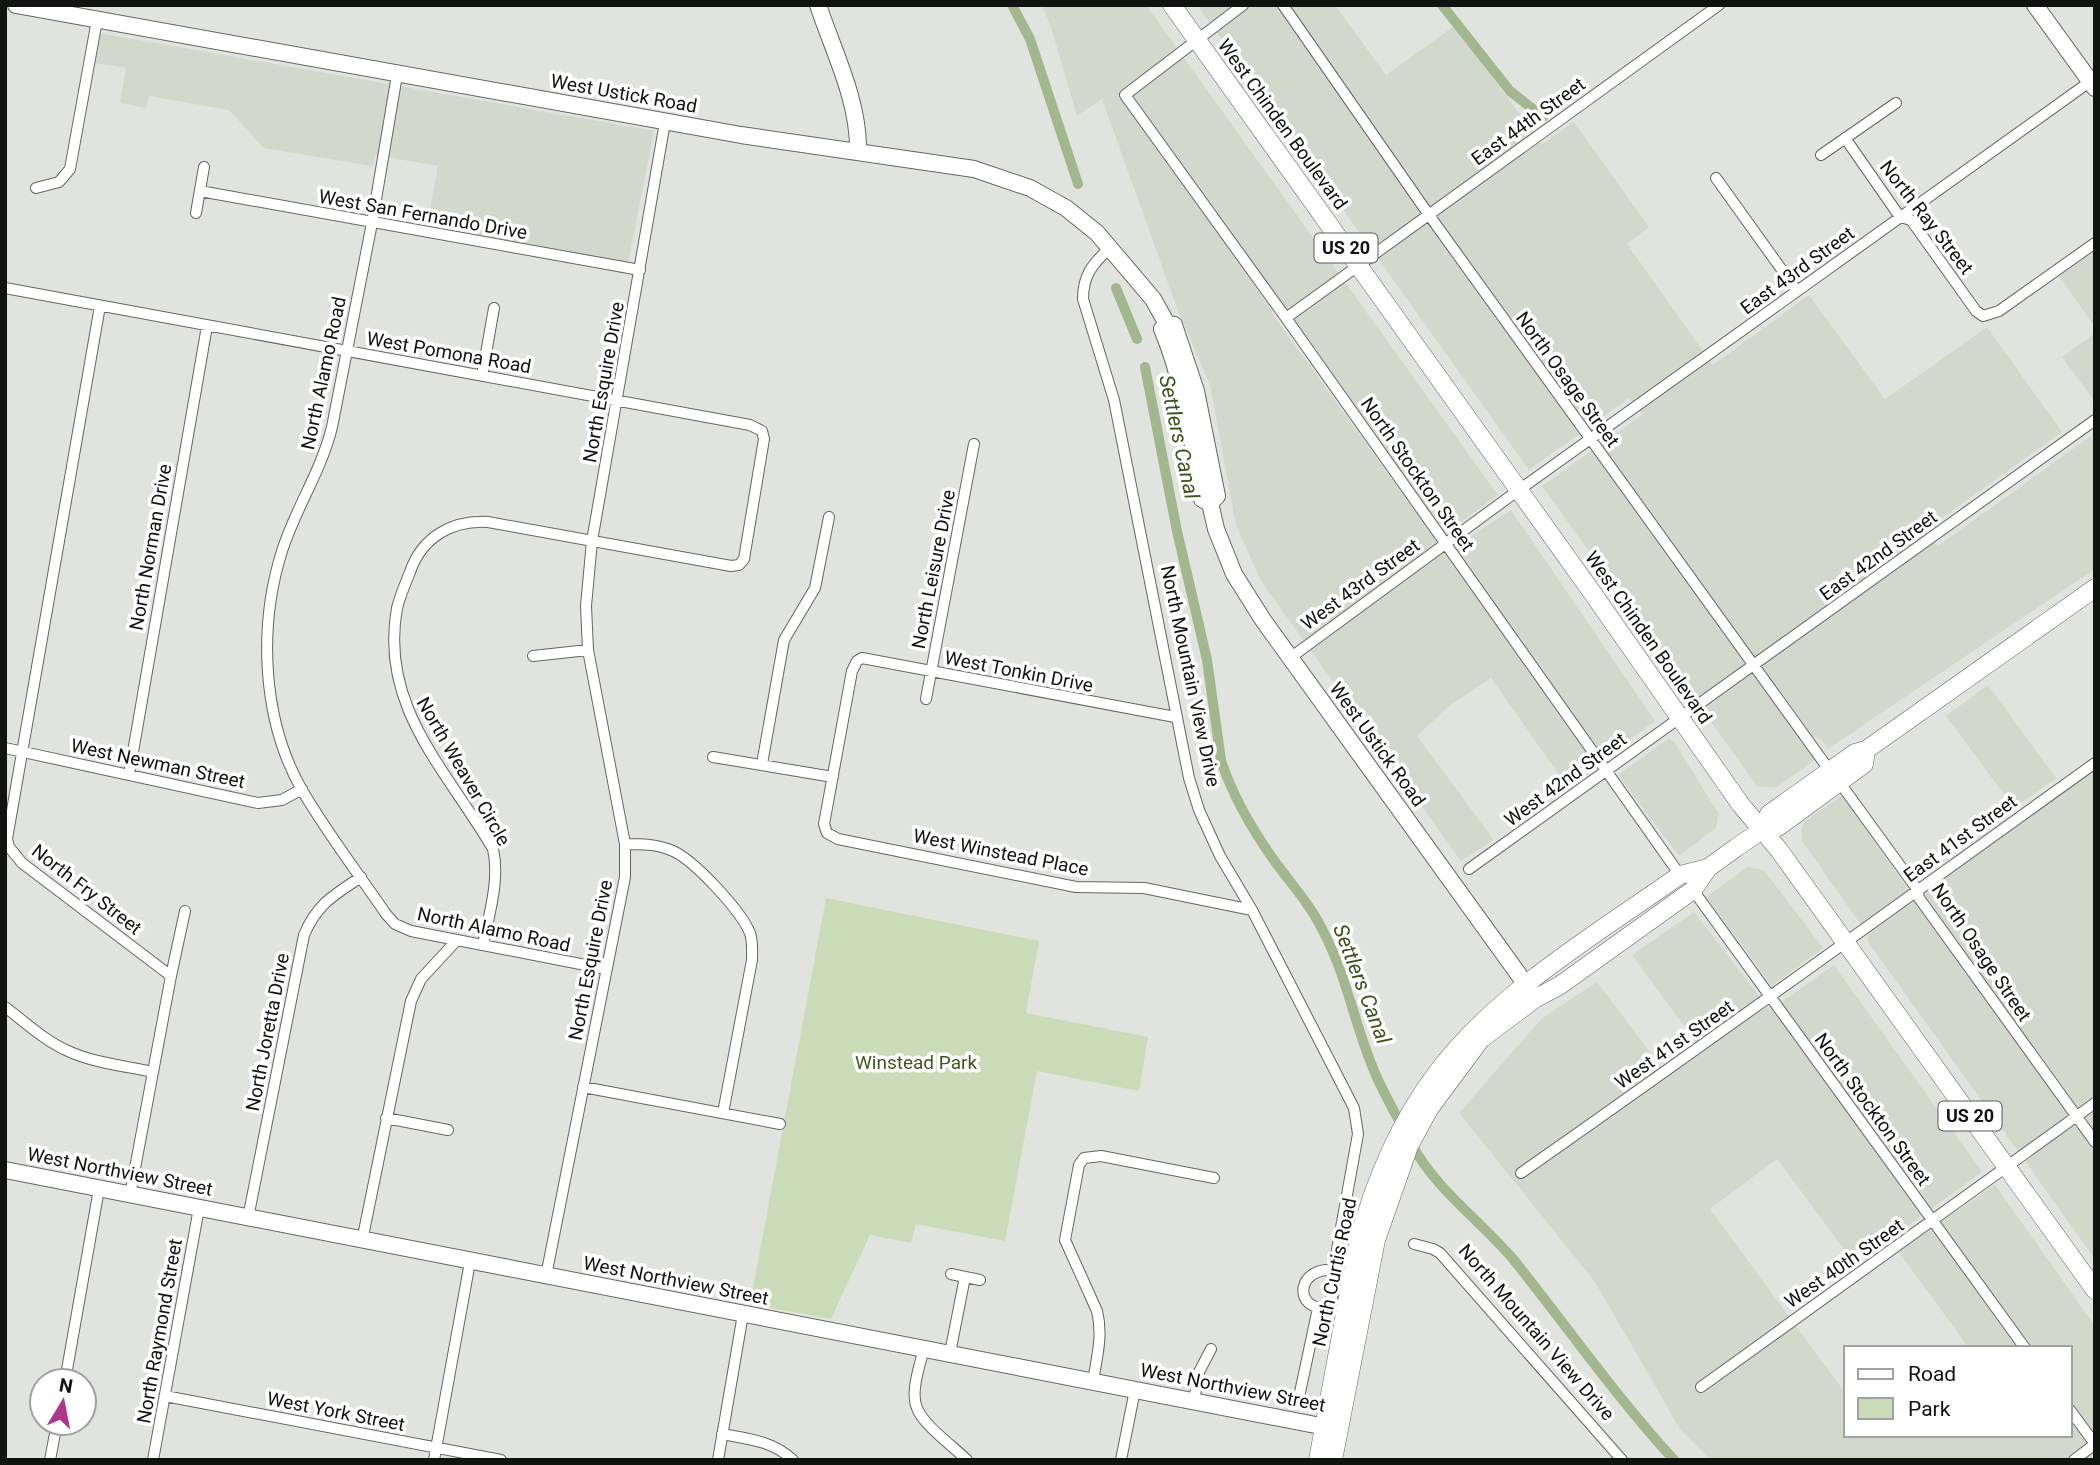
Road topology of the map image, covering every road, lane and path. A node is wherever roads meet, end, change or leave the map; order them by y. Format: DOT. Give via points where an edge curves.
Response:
graph roads {
  1 [pos="16,5"];
  2 [pos="818,5"];
  3 [pos="1172,5"];
  4 [pos="1243,5"];
  5 [pos="1283,5"];
  6 [pos="1719,5"];
  7 [pos="2035,5"];
  8 [pos="97,20"];
  9 [pos="1197,40"];
  10 [pos="397,75"];
  11 [pos="2093,82"];
  12 [pos="1896,103"];
  13 [pos="666,122"];
  14 [pos="1845,138"];
  15 [pos="858,152"];
  16 [pos="1821,155"];
  17 [pos="204,167"];
  18 [pos="1716,178"];
  19 [pos="36,188"];
  20 [pos="200,191"];
  21 [pos="196,213"];
  22 [pos="1429,215"];
  23 [pos="1900,217"];
  24 [pos="372,223"];
  25 [pos="2095,243"];
  26 [pos="1110,248"];
  27 [pos="1358,265"];
  28 [pos="640,270"];
  29 [pos="5,288"];
  30 [pos="1797,291"];
  31 [pos="100,306"];
  32 [pos="494,308"];
  33 [pos="1286,318"];
  34 [pos="206,326"];
  35 [pos="346,351"];
  36 [pos="482,376"];
  37 [pos="617,401"];
  38 [pos="2095,420"];
  39 [pos="1590,440"];
  40 [pos="974,444"];
  41 [pos="1519,490"];
  42 [pos="829,517"];
  43 [pos="592,541"];
  44 [pos="1446,543"];
  45 [pos="739,565"];
  46 [pos="2095,588"];
  47 [pos="588,650"];
  48 [pos="533,656"];
  49 [pos="1290,658"];
  50 [pos="1753,666"];
  51 [pos="932,671"];
  52 [pos="926,699"];
  53 [pos="1175,717"];
  54 [pos="1681,718"];
  55 [pos="5,748"];
  56 [pos="21,751"];
  57 [pos="713,757"];
  58 [pos="2095,763"];
  59 [pos="762,764"];
  60 [pos="1606,771"];
  61 [pos="129,775"];
  62 [pos="832,777"];
  63 [pos="1835,777"];
  64 [pos="302,789"];
  65 [pos="1762,830"];
  66 [pos="625,844"];
  67 [pos="1708,868"];
  68 [pos="1469,870"];
  69 [pos="1680,875"];
  70 [pos="361,877"];
  71 [pos="1917,889"];
  72 [pos="1693,890"];
  73 [pos="1252,910"];
  74 [pos="185,911"];
  75 [pos="457,940"];
  76 [pos="1845,942"];
  77 [pos="483,945"];
  78 [pos="606,970"];
  79 [pos="171,976"];
  80 [pos="1530,992"];
  81 [pos="1771,997"];
  82 [pos="5,1007"];
  83 [pos="153,1072"];
  84 [pos="583,1087"];
  85 [pos="2095,1103"];
  86 [pos="723,1114"];
  87 [pos="2076,1116"];
  88 [pos="386,1118"];
  89 [pos="780,1124"];
  90 [pos="448,1130"];
  91 [pos="1358,1134"];
  92 [pos="2095,1142"];
  93 [pos="2007,1167"];
  94 [pos="5,1170"];
  95 [pos="1521,1173"];
  96 [pos="1214,1178"];
  97 [pos="99,1189"];
  98 [pos="130,1195"];
  99 [pos="199,1208"];
  100 [pos="248,1218"];
  101 [pos="1933,1222"];
  102 [pos="362,1241"];
  103 [pos="1414,1244"];
  104 [pos="470,1262"];
  105 [pos="1333,1272"];
  106 [pos="951,1274"];
  107 [pos="546,1276"];
  108 [pos="965,1277"];
  109 [pos="980,1280"];
  110 [pos="2095,1290"];
  111 [pos="1318,1308"];
  112 [pos="743,1314"];
  113 [pos="2024,1346"];
  114 [pos="924,1348"];
  115 [pos="1211,1349"];
  116 [pos="950,1353"];
  117 [pos="67,1367"];
  118 [pos="1093,1381"];
  119 [pos="1701,1387"];
  120 [pos="1135,1390"];
  121 [pos="165,1396"];
  122 [pos="1299,1397"];
  123 [pos="1194,1401"];
  124 [pos="2072,1413"];
  125 [pos="1332,1428"];
  126 [pos="722,1434"];
  127 [pos="54,1437"];
  128 [pos="2095,1444"];
  129 [pos="436,1447"];
  130 [pos="50,1460"];
  131 [pos="153,1460"];
  132 [pos="434,1460"];
  133 [pos="501,1460"];
  134 [pos="718,1460"];
  135 [pos="793,1460"];
  136 [pos="967,1460"];
  137 [pos="1121,1460"];
  138 [pos="1318,1460"];
  139 [pos="1333,1460"];
  140 [pos="1622,1460"];
  141 [pos="2074,1460"];
  1 -- 8 [label="main road, West Ustick Road"];
  2 -- 15 [label="main road" via="854,107"];
  3 -- 9 [label="main road, West Chinden Boulevard / US 20"];
  4 -- 9 [label="street"];
  5 -- 22 [label="street, North Osage Street"];
  6 -- 22 [label="street, East 44th Street"];
  7 -- 11 [label="main road"];
  8 -- 10 [label="main road, West Ustick Road"];
  8 -- 19 [label="street" via="70,169 58,182"];
  9 -- 27 [label="main road, West Chinden Boulevard / US 20"];
  9 -- 33 [label="street, North Stockton Street" via="1125,95"];
  10 -- 13 [label="main road, West Ustick Road"];
  10 -- 24 [label="street, North Alamo Road"];
  11 -- 23 [label="street, East 43rd Street"];
  12 -- 14 [label="street"];
  13 -- 15 [label="main road, West Ustick Road"];
  13 -- 28 [label="street, North Esquire Drive"];
  14 -- 16 [label="street"];
  14 -- 23 [label="street, North Ray Street"];
  15 -- 26 [label="main road, West Ustick Road" via="962,167 1030,188 1066,208"];
  17 -- 20 [label="street"];
  18 -- 30 [label="street"];
  20 -- 21 [label="street"];
  20 -- 24 [label="street, West San Fernando Drive"];
  22 -- 27 [label="street, East 44th Street"];
  22 -- 39 [label="street, North Osage Street"];
  23 -- 25 [label="street, North Ray Street" via="1911,220 1983,316 1999,311"];
  23 -- 30 [label="street, East 43rd Street"];
  24 -- 28 [label="street, West San Fernando Drive"];
  24 -- 35 [label="street, North Alamo Road"];
  26 -- 49 [label="main road, West Ustick Road" via="1153,299 1167,324 1163,329 1183,394 1202,499 1210,503 1234,574"];
  26 -- 53 [label="street, North Mountain View Drive" via="1088,271 1083,299 1114,400"];
  27 -- 33 [label="street, East 44th Street"];
  27 -- 41 [label="main road, West Chinden Boulevard / US 20"];
  28 -- 37 [label="street, North Esquire Drive"];
  29 -- 31 [label="street, West Pomona Road"];
  30 -- 39 [label="street, East 43rd Street"];
  31 -- 34 [label="street, West Pomona Road"];
  31 -- 56 [label="street, North Fry Street"];
  32 -- 36 [label="street"];
  33 -- 44 [label="street, North Stockton Street"];
  34 -- 35 [label="street, West Pomona Road"];
  34 -- 61 [label="street, North Norman Drive"];
  35 -- 36 [label="street, West Pomona Road"];
  35 -- 64 [label="street, North Alamo Road" via="326,454 283,549 268,625 271,696"];
  36 -- 37 [label="street, West Pomona Road"];
  37 -- 43 [label="street, North Esquire Drive"];
  37 -- 45 [label="street, West Pomona Road" via="762,431 744,559"];
  38 -- 50 [label="street, East 42nd Street"];
  39 -- 41 [label="street, East 43rd Street"];
  39 -- 50 [label="street, North Osage Street"];
  40 -- 51 [label="street, North Leisure Drive"];
  41 -- 44 [label="street, West 43rd Street"];
  41 -- 54 [label="main road, West Chinden Boulevard / US 20"];
  42 -- 59 [label="street" via="815,588 784,640"];
  43 -- 45 [label="street, North Weaver Circle"];
  43 -- 47 [label="street, North Esquire Drive" via="586,606"];
  43 -- 77 [label="street, North Weaver Circle" via="488,522 453,525 425,545 412,565 398,605 394,656 403,699 419,734 493,849 496,863"];
  44 -- 49 [label="street, West 43rd Street"];
  44 -- 60 [label="street, North Stockton Street"];
  46 -- 63 [label="main road, North Curtis Road" via="1866,750 1864,764"];
  47 -- 48 [label="street"];
  47 -- 66 [label="street, North Esquire Drive"];
  49 -- 80 [label="main road, West Ustick Road"];
  50 -- 54 [label="street, East 42nd Street"];
  50 -- 63 [label="street, North Osage Street"];
  51 -- 52 [label="street, North Leisure Drive"];
  51 -- 53 [label="street, West Tonkin Drive"];
  51 -- 62 [label="street, West Tonkin Drive" via="867,658 857,661"];
  53 -- 73 [label="street, North Mountain View Drive" via="1199,810"];
  54 -- 60 [label="street, West 42nd Street"];
  54 -- 65 [label="main road, West Chinden Boulevard / US 20"];
  55 -- 56 [label="street, West Newman Street"];
  56 -- 61 [label="street, West Newman Street"];
  56 -- 79 [label="street, North Fry Street" via="7,829 9,847 22,863"];
  57 -- 59 [label="street"];
  58 -- 71 [label="street, East 41st Street"];
  59 -- 62 [label="street"];
  60 -- 68 [label="street, West 42nd Street"];
  60 -- 69 [label="street, North Stockton Street"];
  61 -- 64 [label="street, West Newman Street" via="258,803 282,800"];
  62 -- 73 [label="street, West Winstead Place" via="824,824 827,833 838,839 1076,887 1144,888"];
  63 -- 65 [label="main road, North Curtis Road" via="1769,814"];
  63 -- 71 [label="street, North Osage Street"];
  64 -- 70 [label="street, North Alamo Road"];
  65 -- 67 [label="main road, North Curtis Road"];
  65 -- 76 [label="main road, West Chinden Boulevard / US 20"];
  66 -- 78 [label="street, North Esquire Drive" via="625,877"];
  66 -- 86 [label="street" via="648,843 687,859 751,935 752,960"];
  67 -- 69 [label="main road, North Curtis Road"];
  67 -- 72 [label="main road, North Curtis Road"];
  69 -- 80 [label="main road, North Curtis Road"];
  70 -- 75 [label="street, North Alamo Road" via="395,924"];
  70 -- 100 [label="street, North Joretta Drive" via="326,900 304,935"];
  71 -- 76 [label="street, East 41st Street"];
  71 -- 87 [label="street, North Osage Street" via="1919,898"];
  72 -- 80 [label="main road, North Curtis Road" via="1559,986"];
  72 -- 81 [label="street, North Stockton Street"];
  73 -- 91 [label="street, North Mountain View Drive" via="1354,1108"];
  74 -- 79 [label="street"];
  75 -- 77 [label="street, North Alamo Road"];
  75 -- 88 [label="street" via="421,979 411,1001"];
  76 -- 81 [label="street, West 41st Street"];
  76 -- 93 [label="main road, West Chinden Boulevard / US 20"];
  77 -- 78 [label="street, North Alamo Road"];
  78 -- 84 [label="street, North Esquire Drive"];
  79 -- 83 [label="street"];
  80 -- 125 [label="main road, North Curtis Road" via="1481,1039 1423,1106 1392,1168"];
  81 -- 95 [label="street, West 41st Street"];
  81 -- 101 [label="street, North Stockton Street"];
  82 -- 83 [label="street" via="68,1052"];
  83 -- 98 [label="street"];
  84 -- 86 [label="street"];
  84 -- 107 [label="street, North Esquire Drive"];
  85 -- 87 [label="street, West 40th Street"];
  86 -- 89 [label="street"];
  87 -- 92 [label="street, North Osage Street"];
  87 -- 93 [label="street, West 40th Street"];
  88 -- 90 [label="street"];
  88 -- 102 [label="street"];
  91 -- 105 [label="street, North Curtis Road"];
  93 -- 101 [label="street, West 40th Street"];
  93 -- 110 [label="main road, West Chinden Boulevard / US 20"];
  94 -- 97 [label="main road, West Northview Street"];
  96 -- 118 [label="street" via="1101,1156 1084,1158 1079,1165 1066,1240 1100,1324"];
  97 -- 98 [label="main road, West Northview Street"];
  97 -- 117 [label="street"];
  98 -- 99 [label="main road, West Northview Street"];
  99 -- 100 [label="main road, West Northview Street"];
  99 -- 121 [label="street, North Raymond Street"];
  100 -- 102 [label="main road, West Northview Street"];
  101 -- 113 [label="street, North Stockton Street"];
  101 -- 119 [label="street, West 40th Street"];
  102 -- 104 [label="main road, West Northview Street"];
  103 -- 140 [label="street, North Mountain View Drive" via="1440,1253"];
  104 -- 107 [label="main road, West Northview Street"];
  104 -- 129 [label="street"];
  105 -- 111 [label="street, North Curtis Road" via="1331,1300 1325,1308"];
  105 -- 111 [label="street, North Curtis Road" via="1315,1271 1306,1279 1304,1297"];
  106 -- 108 [label="street"];
  107 -- 112 [label="main road, West Northview Street"];
  108 -- 109 [label="street"];
  108 -- 116 [label="street"];
  111 -- 122 [label="street, North Curtis Road"];
  112 -- 114 [label="main road, West Northview Street"];
  112 -- 126 [label="street"];
  114 -- 116 [label="main road, West Northview Street"];
  114 -- 136 [label="street" via="916,1408"];
  115 -- 123 [label="street" via="1199,1372"];
  116 -- 118 [label="main road, West Northview Street"];
  118 -- 120 [label="main road, West Northview Street"];
  120 -- 123 [label="main road, West Northview Street"];
  120 -- 137 [label="street"];
  121 -- 129 [label="street, West York Street"];
  121 -- 131 [label="street, North Raymond Street"];
  123 -- 125 [label="main road, West Northview Street"];
  124 -- 128 [label="street"];
  125 -- 138 [label="main road, North Curtis Road"];
  125 -- 139 [label="main road, North Curtis Road"];
  126 -- 134 [label="street"];
  126 -- 135 [label="street" via="767,1443"];
  127 -- 130 [label="street"];
  128 -- 141 [label="street"];
  129 -- 132 [label="street"];
  129 -- 133 [label="street, West York Street"];
}
